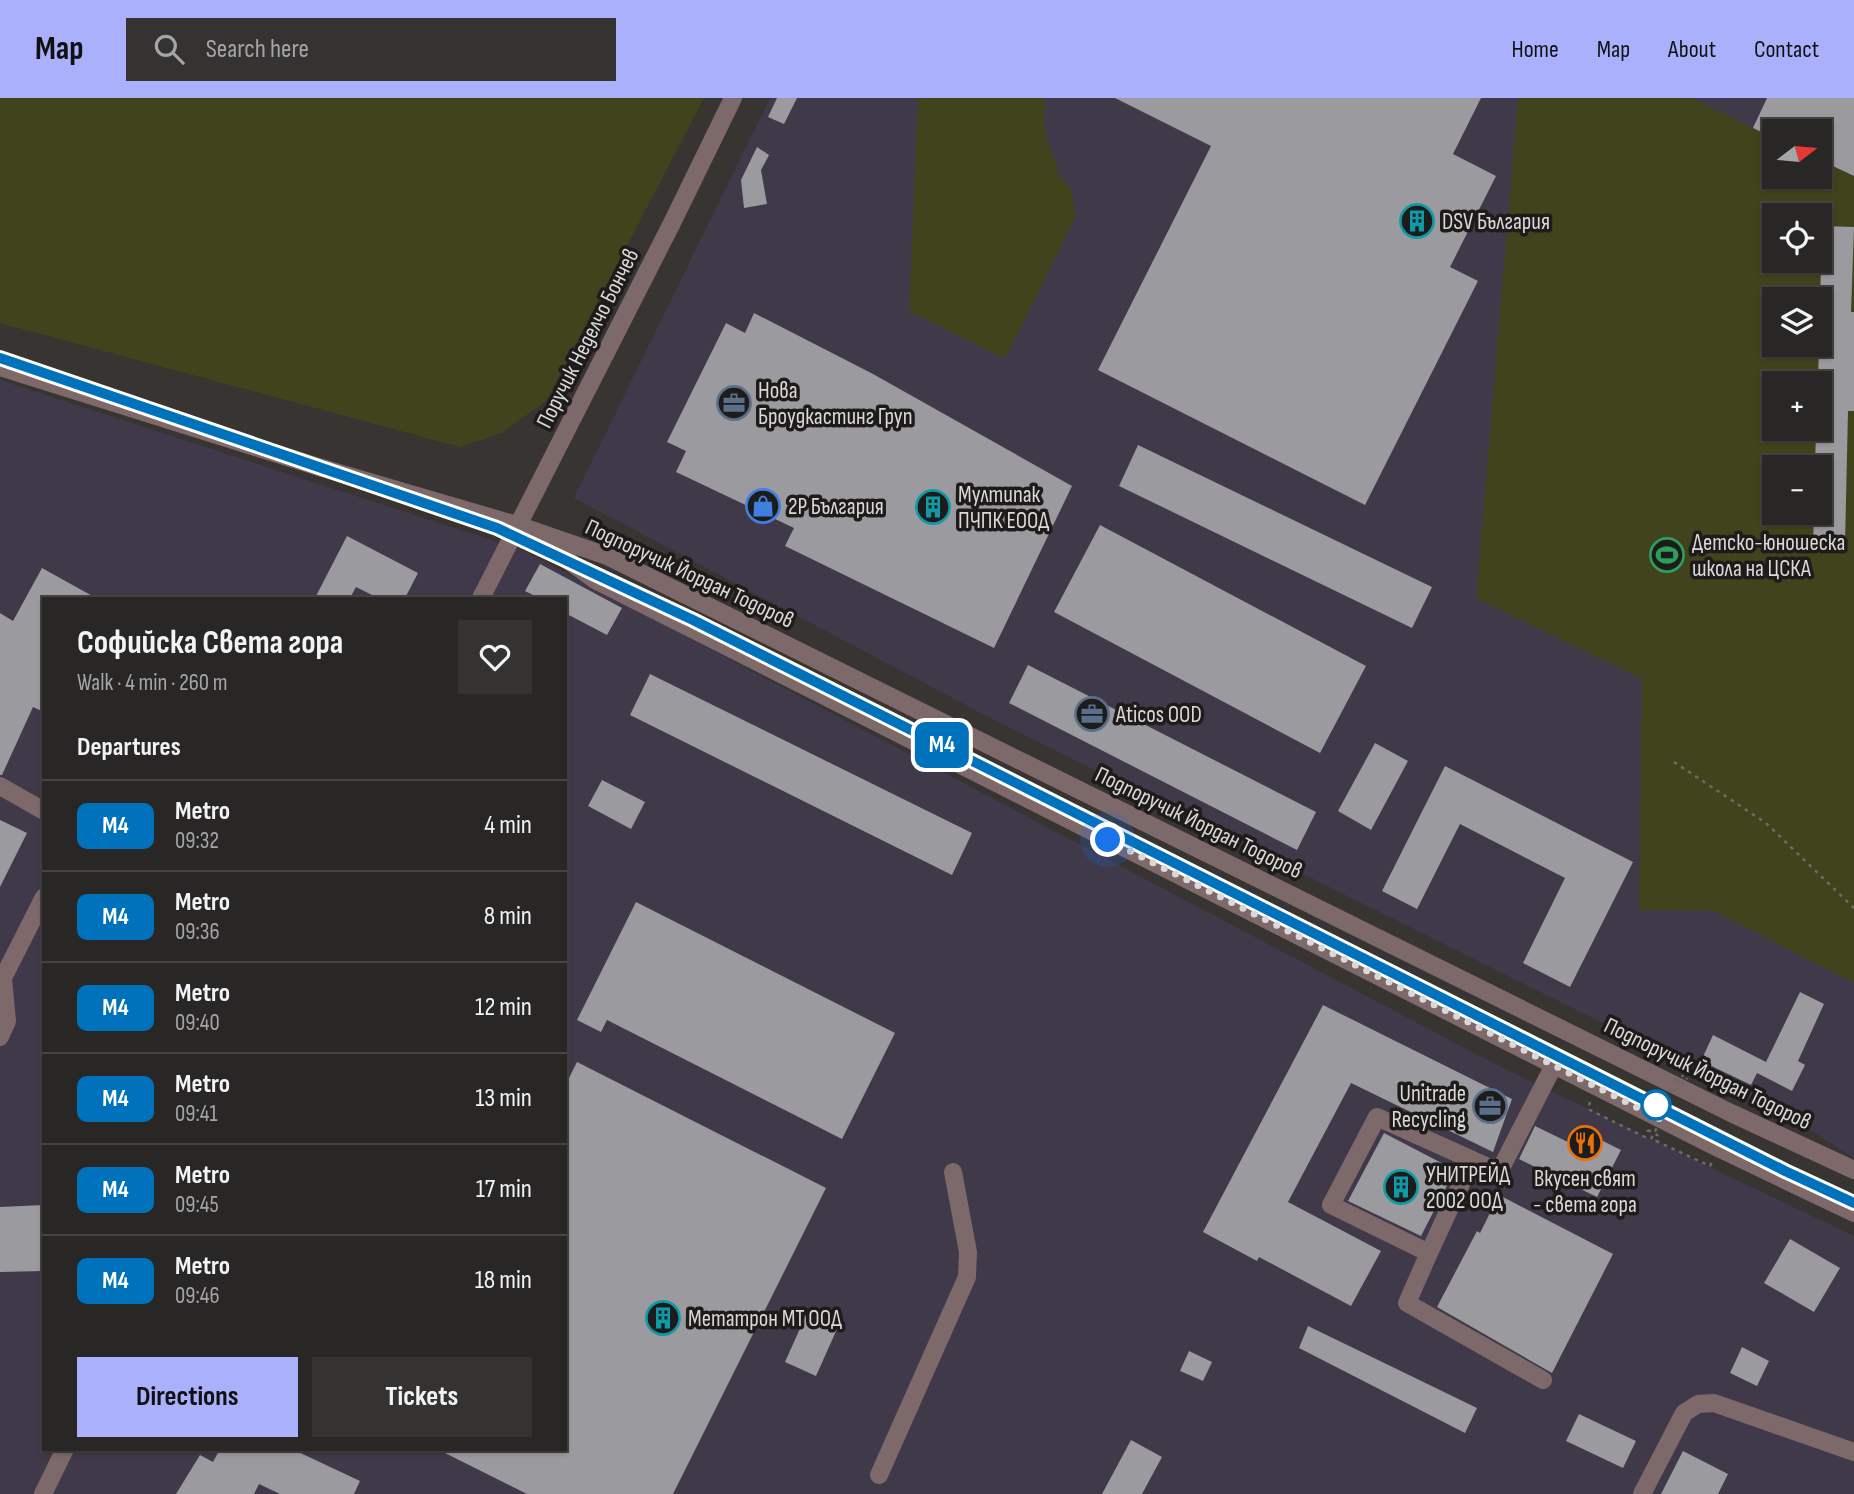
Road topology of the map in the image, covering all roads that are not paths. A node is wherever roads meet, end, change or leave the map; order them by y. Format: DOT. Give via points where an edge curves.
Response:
graph roads {
  1 [pos="733,98"];
  2 [pos="0,368"];
  3 [pos="520,526"];
  4 [pos="482,597"];
  5 [pos="3,794"];
  6 [pos="42,810"];
  7 [pos="42,901"];
  8 [pos="2,977"];
  9 [pos="0,1037"];
  10 [pos="1555,1065"];
  11 [pos="1472,1160"];
  12 [pos="1854,1170"];
  13 [pos="953,1172"];
  14 [pos="1854,1213"];
  15 [pos="1429,1253"];
  16 [pos="1543,1380"];
  17 [pos="64,1451"];
  18 [pos="1854,1451"];
  19 [pos="879,1475"];
  20 [pos="43,1494"];
  21 [pos="1642,1494"];
  1 -- 3 [label="street, Поручик Неделчо Бончев"];
  2 -- 3 [label="street, Подпоручик Йордан Тодоров"];
  3 -- 4 [label="street, Поручик Неделчо Бончев"];
  3 -- 10 [label="street, Подпоручик Йордан Тодоров" via="595,580"];
  3 -- 12 [label="street, Подпоручик Йордан Тодоров" via="607,556"];
  5 -- 6 [label="street"];
  7 -- 8 [label="street"];
  8 -- 9 [label="street" via="7,1021"];
  10 -- 11 [label="street" via="1499,1172"];
  10 -- 14 [label="street, Подпоручик Йордан Тодоров"];
  11 -- 15 [label="street"];
  11 -- 15 [label="street" via="1377,1117 1331,1205"];
  13 -- 19 [label="street" via="968,1252 967,1278"];
  15 -- 16 [label="street" via="1407,1303"];
  17 -- 20 [label="street"];
  18 -- 21 [label="street" via="1714,1403 1698,1404 1684,1413"];
}
